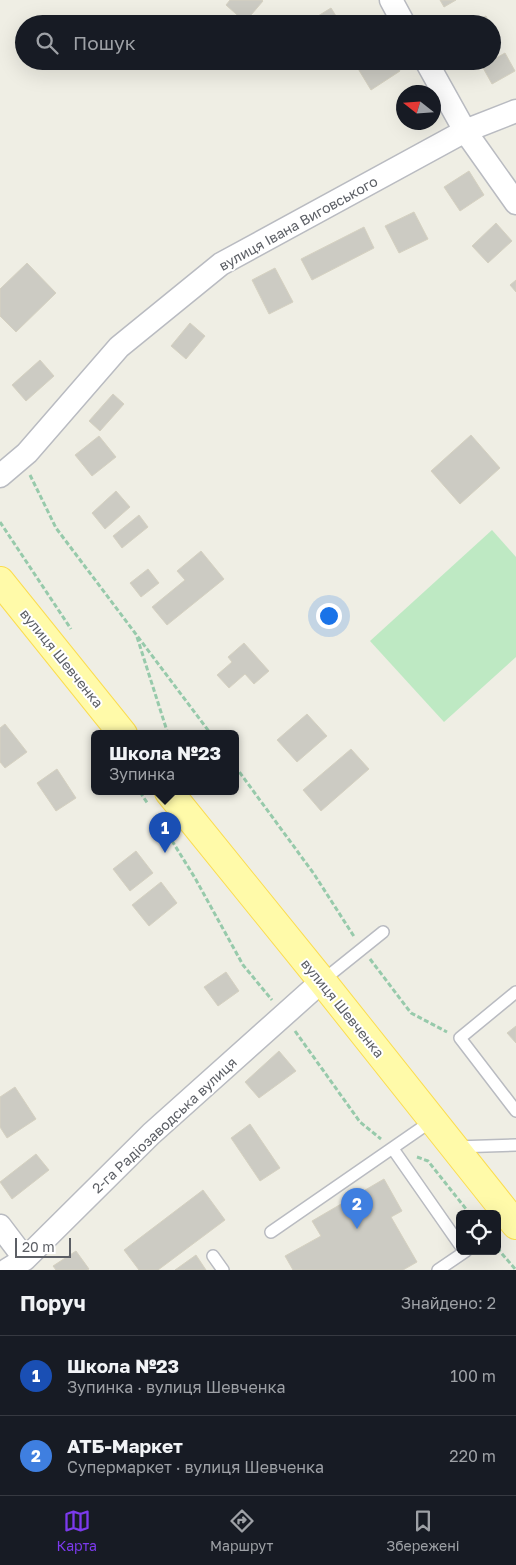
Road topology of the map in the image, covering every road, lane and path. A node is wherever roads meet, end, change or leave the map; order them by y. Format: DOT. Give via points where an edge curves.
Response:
graph roads {
  1 [pos="391,0"];
  2 [pos="399,15"];
  3 [pos="431,70"];
  4 [pos="516,111"];
  5 [pos="464,130"];
  6 [pos="516,203"];
  7 [pos="21,458"];
  8 [pos="0,476"];
  9 [pos="0,581"];
  10 [pos="135,633"];
  11 [pos="120,730"];
  12 [pos="167,730"];
  13 [pos="208,730"];
  14 [pos="239,771"];
  15 [pos="171,795"];
  16 [pos="160,821"];
  17 [pos="383,932"];
  18 [pos="362,949"];
  19 [pos="322,981"];
  20 [pos="516,992"];
  21 [pos="284,1015"];
  22 [pos="460,1038"];
  23 [pos="516,1110"];
  24 [pos="433,1120"];
  25 [pos="516,1145"];
  26 [pos="454,1147"];
  27 [pos="393,1149"];
  28 [pos="467,1210"];
  29 [pos="508,1222"];
  30 [pos="0,1226"];
  31 [pos="271,1232"];
  32 [pos="456,1239"];
  33 [pos="501,1253"];
  34 [pos="458,1255"];
  35 [pos="214,1256"];
  36 [pos="16,1264"];
  37 [pos="223,1270"];
  38 [pos="438,1270"];
  39 [pos="516,1270"];
  1 -- 2 [label="street"];
  3 -- 5 [label="street"];
  4 -- 5 [label="street, вулиця Івана Виговського"];
  5 -- 6 [label="street"];
  5 -- 7 [label="street, вулиця Івана Виговського" via="221,264 118,347"];
  7 -- 8 [label="street, вулиця Івана Виговського"];
  7 -- 10 [label="path" via="56,528"];
  9 -- 11 [label="main road, вулиця Шевченка"];
  10 -- 12 [label="path"];
  10 -- 13 [label="path"];
  14 -- 18 [label="path" via="314,874"];
  15 -- 19 [label="main road, вулиця Шевченка"];
  16 -- 21 [label="path" via="196,878 243,965"];
  17 -- 18 [label="lane"];
  18 -- 19 [label="lane"];
  18 -- 22 [label="path" via="411,1013"];
  19 -- 21 [label="street, 2-га Радіозаводська вулиця"];
  19 -- 24 [label="main road, вулиця Шевченка"];
  20 -- 22 [label="lane"];
  21 -- 27 [label="path" via="360,1122"];
  21 -- 36 [label="street, 2-га Радіозаводська вулиця" via="150,1134"];
  22 -- 23 [label="lane"];
  24 -- 26 [label="main road, вулиця Шевченка"];
  24 -- 27 [label="lane"];
  25 -- 26 [label="lane"];
  26 -- 29 [label="main road, вулиця Шевченка"];
  27 -- 28 [label="path" via="428,1161"];
  27 -- 31 [label="lane"];
  27 -- 32 [label="lane"];
  30 -- 36 [label="street"];
  33 -- 39 [label="path"];
  34 -- 38 [label="lane"];
  35 -- 37 [label="lane"];
}
